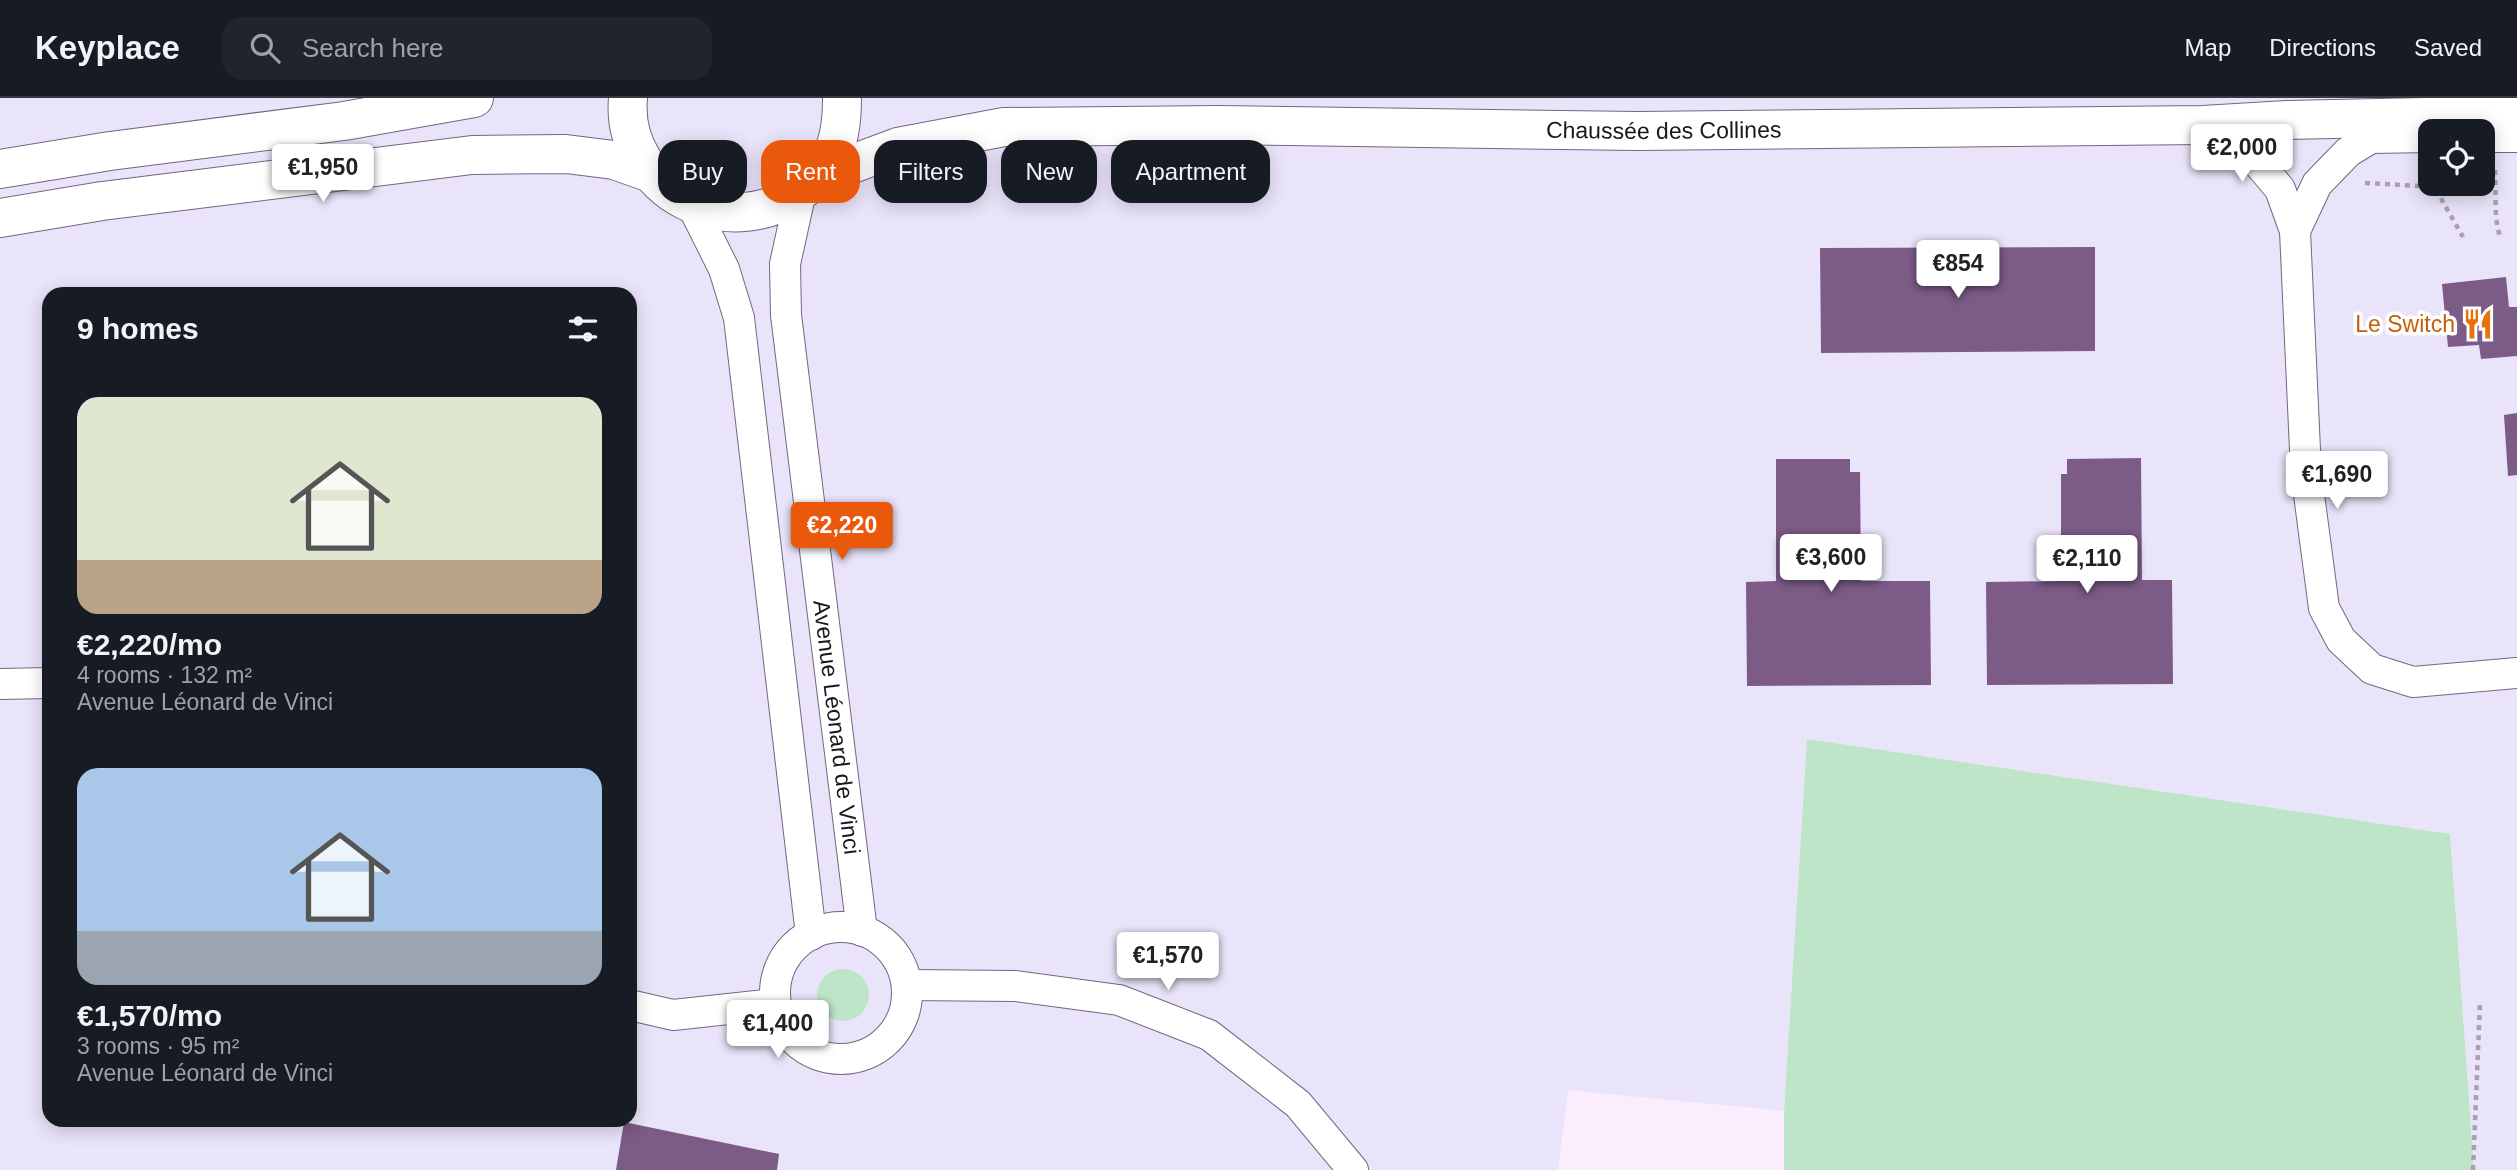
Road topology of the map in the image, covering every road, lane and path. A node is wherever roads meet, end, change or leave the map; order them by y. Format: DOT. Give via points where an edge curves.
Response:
graph roads {
  1 [pos="474,98"];
  2 [pos="628,98"];
  3 [pos="842,98"];
  4 [pos="2517,115"];
  5 [pos="2203,125"];
  6 [pos="2517,136"];
  7 [pos="2418,137"];
  8 [pos="837,140"];
  9 [pos="2495,145"];
  10 [pos="860,163"];
  11 [pos="0,169"];
  12 [pos="650,173"];
  13 [pos="2317,184"];
  14 [pos="2494,196"];
  15 [pos="780,203"];
  16 [pos="803,203"];
  17 [pos="692,205"];
  18 [pos="0,218"];
  19 [pos="2295,232"];
  20 [pos="2463,237"];
  21 [pos="2500,239"];
  22 [pos="2517,673"];
  23 [pos="42,683"];
  24 [pos="0,684"];
  25 [pos="862,931"];
  26 [pos="811,935"];
  27 [pos="907,985"];
  28 [pos="2480,1003"];
  29 [pos="775,1004"];
  30 [pos="637,1007"];
  31 [pos="1353,1170"];
  32 [pos="2473,1170"];
  1 -- 11 [label="main road"];
  2 -- 12 [label="main road" via="626,111 634,144"];
  3 -- 8 [label="main road"];
  4 -- 5 [label="main road, Chaussée des Collines"];
  5 -- 10 [label="main road, Chaussée des Collines" via="1637,131 1004,127 898,147"];
  5 -- 19 [label="street" via="2232,140 2259,164 2280,189"];
  6 -- 9 [label="street"];
  7 -- 13 [label="street" via="2371,138 2348,152"];
  12 -- 17 [label="main road"];
  12 -- 18 [label="main road" via="614,160 566,154 472,155"];
  13 -- 19 [label="street"];
  13 -- 20 [label="path" via="2421,186 2439,195"];
  14 -- 21 [label="path"];
  15 -- 17 [label="main road, Chaussée des Collines" via="748,213"];
  16 -- 25 [label="street, Avenue Léonard de Vinci" via="785,264 786,315"];
  17 -- 26 [label="street" via="724,269 739,318"];
  19 -- 22 [label="street" via="2306,472 2324,608 2341,639 2372,669 2413,682"];
  23 -- 24 [label="street"];
  25 -- 26 [label="street" via="828,928"];
  25 -- 27 [label="street" via="874,935 901,963"];
  26 -- 29 [label="street" via="785,957 775,981"];
  27 -- 29 [label="street" via="907,1001 891,1037 873,1052 849,1060 826,1059 801,1047 785,1030"];
  27 -- 31 [label="street" via="1016,986 1119,1000 1209,1035 1298,1104"];
  28 -- 32 [label="path"];
  29 -- 30 [label="street" via="673,1015"];
}
